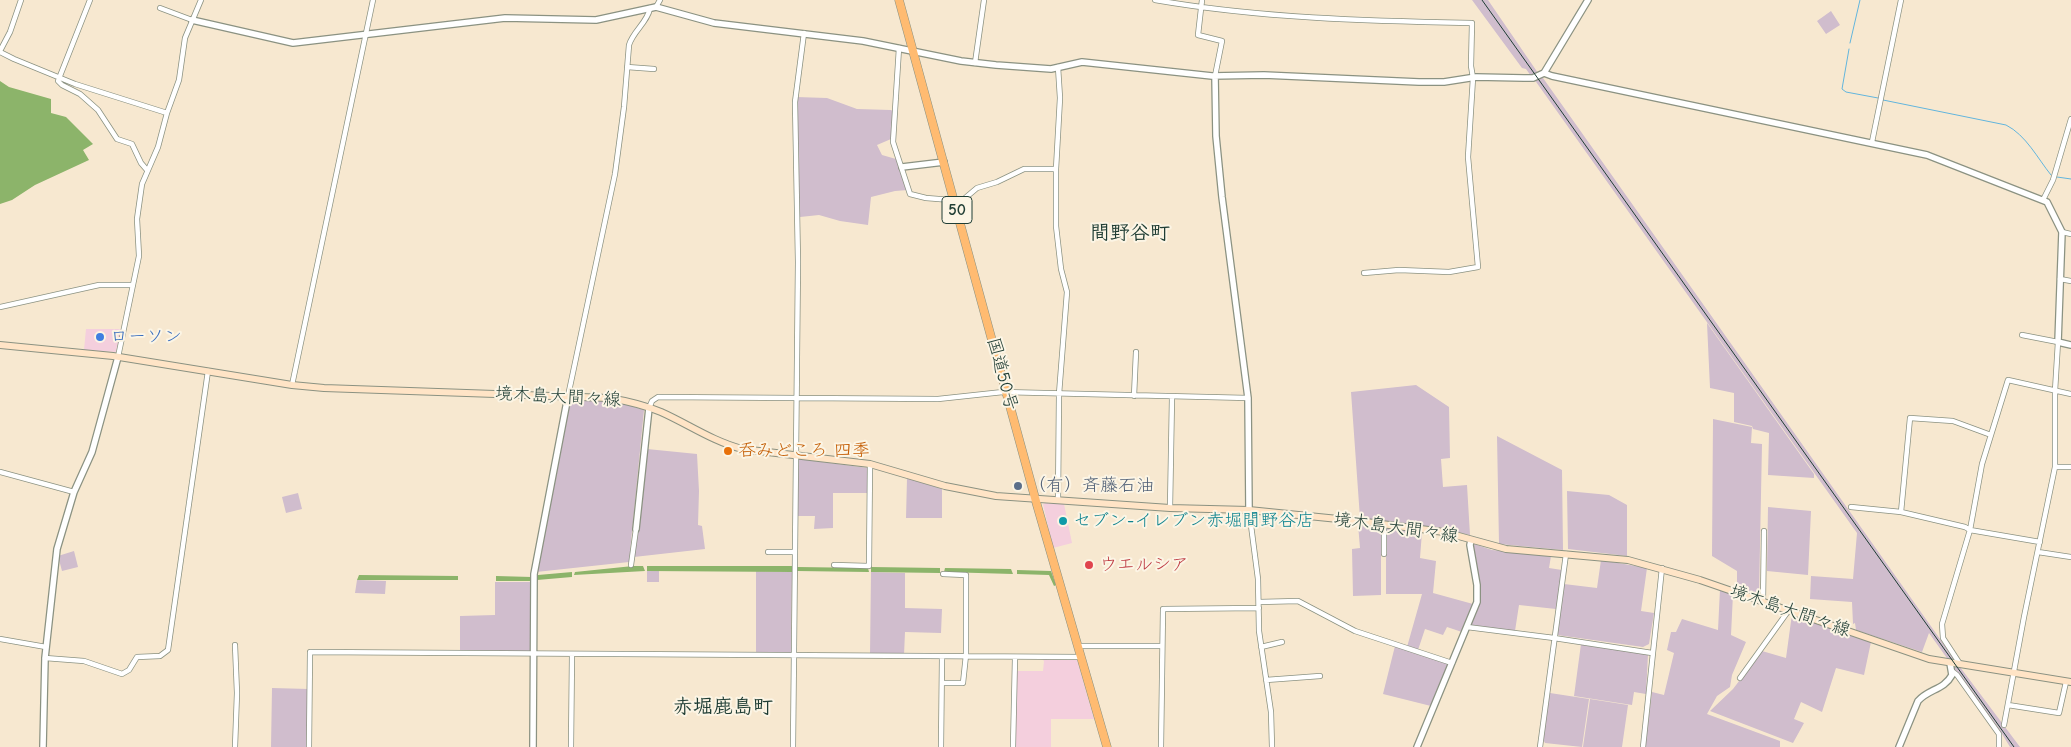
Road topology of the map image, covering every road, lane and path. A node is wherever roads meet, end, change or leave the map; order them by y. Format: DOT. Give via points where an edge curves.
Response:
graph roads {
  1 [pos="21,0"];
  2 [pos="90,0"];
  3 [pos="201,0"];
  4 [pos="373,0"];
  5 [pos="660,0"];
  6 [pos="899,0"];
  7 [pos="984,0"];
  8 [pos="1155,0"];
  9 [pos="1202,0"];
  10 [pos="1588,0"];
  11 [pos="1901,0"];
  12 [pos="1201,7"];
  13 [pos="160,8"];
  14 [pos="653,8"];
  15 [pos="192,20"];
  16 [pos="804,33"];
  17 [pos="366,35"];
  18 [pos="899,48"];
  19 [pos="0,51"];
  20 [pos="914,52"];
  21 [pos="975,64"];
  22 [pos="627,67"];
  23 [pos="1058,67"];
  24 [pos="654,69"];
  25 [pos="1544,73"];
  26 [pos="1215,76"];
  27 [pos="58,77"];
  28 [pos="1473,78"];
  29 [pos="167,114"];
  30 [pos="2071,119"];
  31 [pos="2070,128"];
  32 [pos="1872,142"];
  33 [pos="944,162"];
  34 [pos="902,167"];
  35 [pos="1056,169"];
  36 [pos="147,170"];
  37 [pos="954,200"];
  38 [pos="2043,200"];
  39 [pos="2062,232"];
  40 [pos="2071,234"];
  41 [pos="1364,273"];
  42 [pos="2060,279"];
  43 [pos="2071,281"];
  44 [pos="133,284"];
  45 [pos="0,307"];
  46 [pos="2022,335"];
  47 [pos="2058,342"];
  48 [pos="2071,344"];
  49 [pos="0,345"];
  50 [pos="1136,352"];
  51 [pos="118,356"];
  52 [pos="208,371"];
  53 [pos="292,385"];
  54 [pos="1007,392"];
  55 [pos="2056,392"];
  56 [pos="1059,394"];
  57 [pos="2071,394"];
  58 [pos="568,396"];
  59 [pos="1134,396"];
  60 [pos="1172,397"];
  61 [pos="796,398"];
  62 [pos="1248,398"];
  63 [pos="649,408"];
  64 [pos="1991,435"];
  65 [pos="796,456"];
  66 [pos="870,464"];
  67 [pos="2055,467"];
  68 [pos="2071,467"];
  69 [pos="0,472"];
  70 [pos="74,492"];
  71 [pos="1036,499"];
  72 [pos="1058,500"];
  73 [pos="1851,507"];
  74 [pos="1170,508"];
  75 [pos="1248,510"];
  76 [pos="1901,512"];
  77 [pos="1384,524"];
  78 [pos="636,529"];
  79 [pos="1970,530"];
  80 [pos="1764,531"];
  81 [pos="1472,540"];
  82 [pos="2040,542"];
  83 [pos="768,552"];
  84 [pos="795,552"];
  85 [pos="2038,552"];
  86 [pos="1384,554"];
  87 [pos="1566,554"];
  88 [pos="2071,557"];
  89 [pos="631,564"];
  90 [pos="834,565"];
  91 [pos="1662,568"];
  92 [pos="943,574"];
  93 [pos="1259,602"];
  94 [pos="1763,602"];
  95 [pos="1259,608"];
  96 [pos="1789,610"];
  97 [pos="1467,627"];
  98 [pos="1554,638"];
  99 [pos="0,639"];
  100 [pos="1282,642"];
  101 [pos="235,645"];
  102 [pos="1078,646"];
  103 [pos="1162,646"];
  104 [pos="1261,646"];
  105 [pos="46,647"];
  106 [pos="1652,653"];
  107 [pos="534,654"];
  108 [pos="572,654"];
  109 [pos="794,656"];
  110 [pos="1081,657"];
  111 [pos="46,658"];
  112 [pos="942,658"];
  113 [pos="966,658"];
  114 [pos="1015,658"];
  115 [pos="1452,663"];
  116 [pos="1950,663"];
  117 [pos="1960,665"];
  118 [pos="1952,671"];
  119 [pos="2014,674"];
  120 [pos="1320,676"];
  121 [pos="1740,678"];
  122 [pos="1266,680"];
  123 [pos="2068,682"];
  124 [pos="942,683"];
  125 [pos="2008,705"];
  126 [pos="2004,725"];
  127 [pos="1901,746"];
  128 [pos="43,747"];
  129 [pos="236,747"];
  130 [pos="309,747"];
  131 [pos="533,747"];
  132 [pos="571,747"];
  133 [pos="793,747"];
  134 [pos="941,747"];
  135 [pos="1013,747"];
  136 [pos="1107,747"];
  137 [pos="1161,747"];
  138 [pos="1272,747"];
  139 [pos="1417,747"];
  140 [pos="1540,747"];
  141 [pos="1643,747"];
  142 [pos="1999,747"];
  1 -- 19 [label="street"];
  2 -- 27 [label="street"];
  3 -- 15 [label="street"];
  4 -- 17 [label="street"];
  5 -- 14 [label="street"];
  6 -- 20 [label="highway, 国道50号 / 50"];
  7 -- 21 [label="street"];
  8 -- 12 [label="street"];
  9 -- 12 [label="street"];
  10 -- 25 [label="street"];
  11 -- 32 [label="street"];
  12 -- 26 [label="street" via="1198,35 1222,41"];
  12 -- 28 [label="street" via="1358,20 1472,23 1470,66"];
  13 -- 15 [label="street"];
  14 -- 16 [label="street" via="714,23"];
  14 -- 17 [label="street" via="596,20 505,18"];
  14 -- 22 [label="street" via="630,42"];
  15 -- 17 [label="street" via="293,43"];
  15 -- 29 [label="street" via="182,49 179,80"];
  16 -- 18 [label="street"];
  16 -- 61 [label="street" via="794,102 798,262"];
  17 -- 53 [label="street"];
  18 -- 20 [label="street"];
  18 -- 34 [label="street" via="892,138"];
  19 -- 27 [label="street"];
  20 -- 21 [label="street"];
  20 -- 33 [label="highway, 国道50号 / 50"];
  21 -- 23 [label="street"];
  22 -- 24 [label="street"];
  22 -- 58 [label="street" via="615,174"];
  23 -- 26 [label="street" via="1098,63"];
  23 -- 35 [label="street" via="1060,98"];
  25 -- 28 [label="street" via="1533,78"];
  25 -- 32 [label="street"];
  26 -- 28 [label="street" via="1444,82"];
  26 -- 62 [label="street" via="1222,196"];
  27 -- 29 [label="street"];
  27 -- 36 [label="street" via="60,84 98,110 117,139 132,144"];
  28 -- 41 [label="street" via="1468,157 1478,267 1449,272 1399,270"];
  29 -- 36 [label="street"];
  30 -- 31 [label="street"];
  31 -- 38 [label="street"];
  32 -- 38 [label="street" via="1927,154"];
  33 -- 34 [label="street"];
  33 -- 37 [label="highway, 国道50号 / 50"];
  34 -- 37 [label="street" via="910,194"];
  35 -- 37 [label="street" via="1025,168 977,188 967,198"];
  35 -- 56 [label="street" via="1056,226 1067,289"];
  36 -- 44 [label="street" via="139,200 140,254"];
  37 -- 54 [label="highway, 国道50号 / 50"];
  38 -- 39 [label="street" via="2048,202"];
  39 -- 40 [label="street"];
  39 -- 42 [label="street"];
  42 -- 43 [label="street"];
  42 -- 47 [label="street"];
  44 -- 45 [label="street" via="99,285"];
  44 -- 51 [label="street"];
  46 -- 47 [label="street"];
  47 -- 48 [label="street"];
  47 -- 55 [label="street"];
  49 -- 51 [label="main road, 境木島大間々線"];
  50 -- 59 [label="street"];
  51 -- 52 [label="main road, 境木島大間々線"];
  51 -- 70 [label="street" via="92,452"];
  52 -- 53 [label="main road, 境木島大間々線"];
  52 -- 111 [label="street" via="168,650 160,656 137,657 122,674 84,661"];
  53 -- 58 [label="main road, 境木島大間々線" via="374,391"];
  54 -- 56 [label="street"];
  54 -- 61 [label="street" via="947,399"];
  54 -- 71 [label="highway, 国道50号 / 50"];
  55 -- 57 [label="street"];
  55 -- 64 [label="street" via="2008,380"];
  55 -- 67 [label="street"];
  56 -- 59 [label="street"];
  56 -- 72 [label="street"];
  58 -- 63 [label="main road, 境木島大間々線" via="609,398"];
  58 -- 107 [label="street" via="535,569"];
  59 -- 60 [label="street"];
  60 -- 62 [label="street"];
  60 -- 74 [label="street"];
  61 -- 63 [label="street" via="658,397"];
  61 -- 65 [label="street"];
  62 -- 75 [label="street"];
  63 -- 65 [label="main road, 境木島大間々線" via="722,443"];
  63 -- 78 [label="street"];
  64 -- 76 [label="street" via="1953,421 1910,418"];
  64 -- 79 [label="street" via="1982,464"];
  65 -- 66 [label="main road, 境木島大間々線"];
  65 -- 84 [label="street"];
  66 -- 71 [label="main road, 境木島大間々線" via="976,493"];
  66 -- 90 [label="street" via="869,566"];
  67 -- 68 [label="street"];
  67 -- 82 [label="street"];
  69 -- 70 [label="street"];
  70 -- 105 [label="street" via="57,550"];
  71 -- 72 [label="main road, 境木島大間々線"];
  71 -- 102 [label="highway, 国道50号 / 50"];
  72 -- 74 [label="main road, 境木島大間々線"];
  73 -- 76 [label="street"];
  74 -- 75 [label="main road, 境木島大間々線"];
  75 -- 77 [label="main road, 境木島大間々線"];
  75 -- 93 [label="street"];
  76 -- 79 [label="street"];
  77 -- 81 [label="main road, 境木島大間々線" via="1444,532"];
  77 -- 86 [label="street"];
  78 -- 89 [label="street"];
  79 -- 82 [label="street"];
  79 -- 117 [label="street" via="1942,624 1943,638"];
  80 -- 94 [label="street"];
  81 -- 87 [label="main road, 境木島大間々線" via="1506,549"];
  81 -- 97 [label="street" via="1470,545 1478,598"];
  82 -- 85 [label="street"];
  83 -- 84 [label="street"];
  84 -- 109 [label="street"];
  85 -- 88 [label="street"];
  85 -- 119 [label="street"];
  87 -- 91 [label="main road, 境木島大間々線" via="1628,560"];
  87 -- 98 [label="street"];
  91 -- 94 [label="main road, 境木島大間々線"];
  91 -- 106 [label="street"];
  92 -- 113 [label="street" via="966,575"];
  93 -- 95 [label="street"];
  93 -- 115 [label="street" via="1298,601 1355,631"];
  94 -- 96 [label="main road, 境木島大間々線"];
  95 -- 103 [label="street" via="1164,608"];
  95 -- 104 [label="street"];
  96 -- 116 [label="main road, 境木島大間々線" via="1929,659"];
  96 -- 121 [label="street"];
  97 -- 98 [label="street"];
  97 -- 115 [label="street"];
  98 -- 106 [label="street"];
  98 -- 140 [label="street"];
  99 -- 105 [label="street"];
  100 -- 104 [label="street"];
  101 -- 129 [label="street"];
  102 -- 103 [label="street"];
  102 -- 110 [label="highway, 国道50号 / 50"];
  103 -- 137 [label="street"];
  104 -- 122 [label="street"];
  105 -- 111 [label="street"];
  106 -- 141 [label="street"];
  107 -- 108 [label="street"];
  107 -- 130 [label="street" via="310,652"];
  107 -- 131 [label="street"];
  108 -- 109 [label="street"];
  108 -- 132 [label="street"];
  109 -- 112 [label="street"];
  109 -- 133 [label="street"];
  110 -- 114 [label="street"];
  110 -- 136 [label="highway, 国道50号 / 50"];
  111 -- 128 [label="street"];
  112 -- 113 [label="street"];
  112 -- 124 [label="street"];
  113 -- 114 [label="street"];
  113 -- 124 [label="street" via="963,683"];
  114 -- 135 [label="street"];
  115 -- 139 [label="street"];
  116 -- 117 [label="main road, 境木島大間々線"];
  116 -- 118 [label="street"];
  117 -- 119 [label="main road, 境木島大間々線"];
  118 -- 127 [label="street" via="1943,686 1923,695 1918,701"];
  118 -- 142 [label="street" via="1999,734"];
  119 -- 123 [label="main road, 境木島大間々線"];
  119 -- 125 [label="street"];
  120 -- 122 [label="street"];
  122 -- 138 [label="street"];
  123 -- 125 [label="street" via="2059,713"];
  124 -- 134 [label="street"];
  125 -- 126 [label="street"];
}
